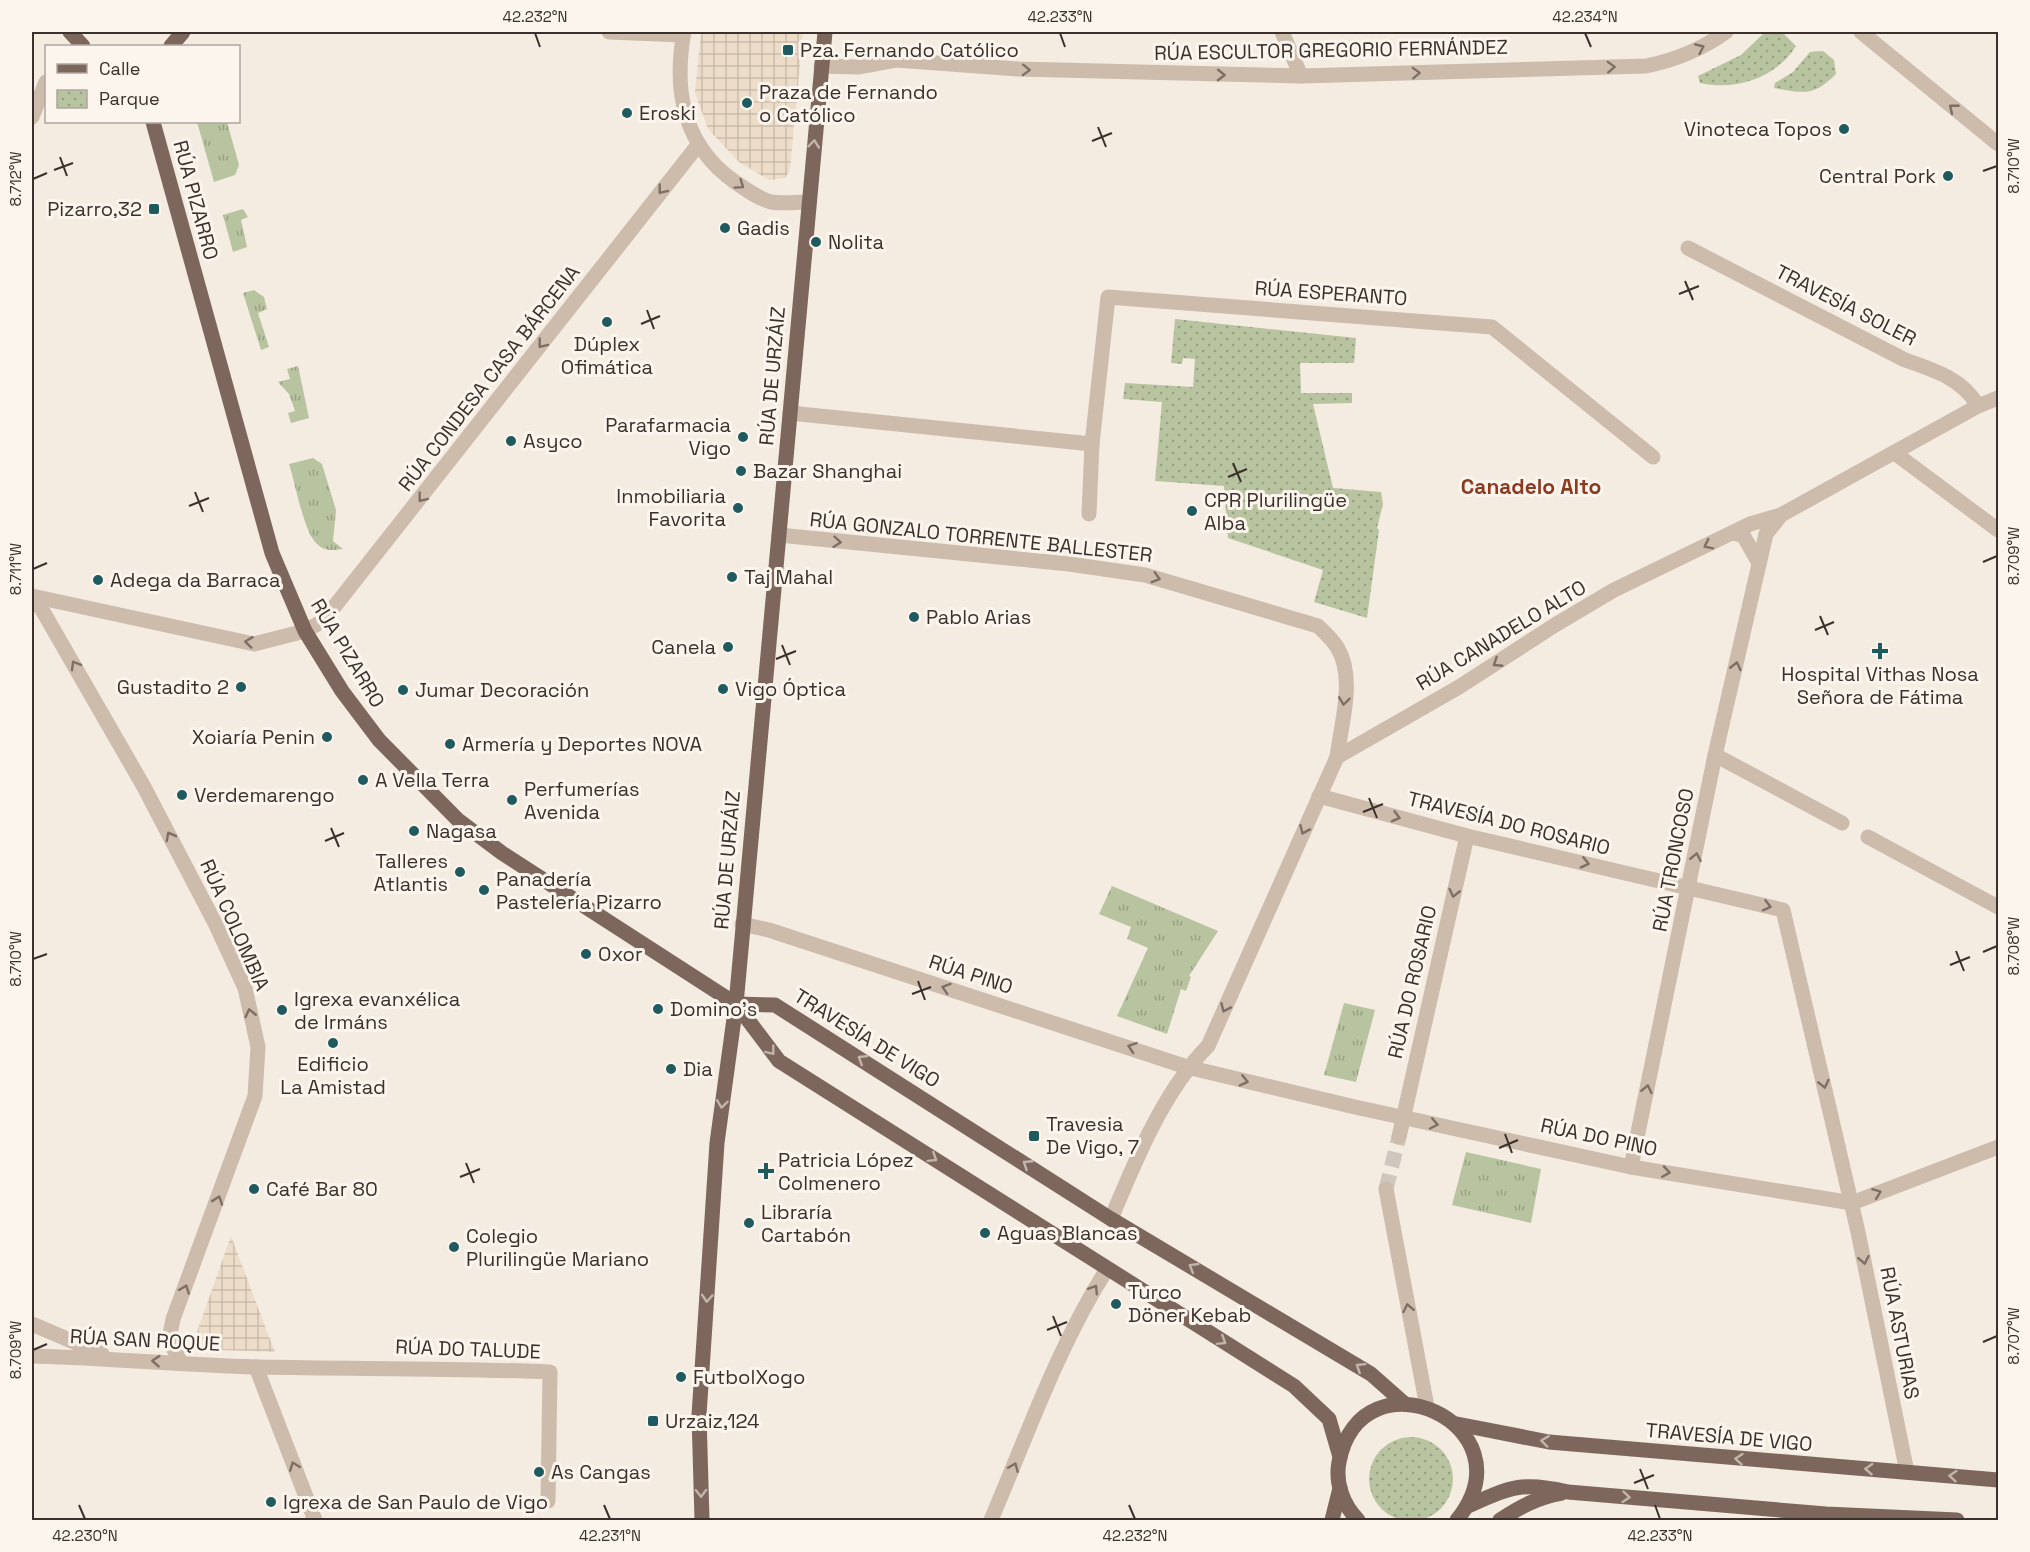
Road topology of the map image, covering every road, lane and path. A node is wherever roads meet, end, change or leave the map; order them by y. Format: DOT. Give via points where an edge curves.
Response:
graph roads {
  1 [pos="70,32"];
  2 [pos="183,32"];
  3 [pos="609,32"];
  4 [pos="825,32"];
  5 [pos="1282,32"];
  6 [pos="1726,32"];
  7 [pos="1861,32"];
  8 [pos="683,33"];
  9 [pos="82,45"];
  10 [pos="172,45"];
  11 [pos="821,66"];
  12 [pos="1301,76"];
  13 [pos="45,84"];
  14 [pos="32,117"];
  15 [pos="153,123"];
  16 [pos="698,144"];
  17 [pos="1998,144"];
  18 [pos="808,202"];
  19 [pos="1688,248"];
  20 [pos="1998,398"];
  21 [pos="1978,406"];
  22 [pos="790,413"];
  23 [pos="1092,444"];
  24 [pos="1896,454"];
  25 [pos="1653,457"];
  26 [pos="1089,514"];
  27 [pos="1781,515"];
  28 [pos="1998,530"];
  29 [pos="1732,533"];
  30 [pos="779,536"];
  31 [pos="1760,563"];
  32 [pos="32,598"];
  33 [pos="306,632"];
  34 [pos="1715,755"];
  35 [pos="1337,757"];
  36 [pos="1319,796"];
  37 [pos="1842,823"];
  38 [pos="1467,836"];
  39 [pos="1868,837"];
  40 [pos="1690,888"];
  41 [pos="1998,907"];
  42 [pos="742,924"];
  43 [pos="735,1004"];
  44 [pos="1187,1067"];
  45 [pos="1403,1117"];
  46 [pos="1399,1137"];
  47 [pos="1998,1148"];
  48 [pos="1631,1167"];
  49 [pos="1386,1189"];
  50 [pos="1852,1203"];
  51 [pos="1111,1219"];
  52 [pos="1107,1269"];
  53 [pos="32,1324"];
  54 [pos="32,1356"];
  55 [pos="110,1358"];
  56 [pos="181,1363"];
  57 [pos="256,1367"];
  58 [pos="1405,1404"];
  59 [pos="1427,1407"];
  60 [pos="1457,1425"];
  61 [pos="1340,1457"];
  62 [pos="1907,1472"];
  63 [pos="1998,1479"];
  64 [pos="1340,1488"];
  65 [pos="1568,1492"];
  66 [pos="548,1501"];
  67 [pos="1468,1506"];
  68 [pos="1929,1520"];
  69 [pos="315,1521"];
  70 [pos="702,1521"];
  71 [pos="991,1521"];
  72 [pos="1332,1521"];
  73 [pos="1358,1521"];
  74 [pos="1457,1521"];
  75 [pos="1500,1521"];
  76 [pos="1957,1521"];
  1 -- 9 [label="main road"];
  2 -- 10 [label="main road"];
  3 -- 8 [label="street"];
  4 -- 11 [label="main road, RÚA DE URZÁIZ"];
  5 -- 12 [label="street"];
  12 -- 6 [label="street, RÚA ESCULTOR GREGORIO FERNÁNDEZ, one-way" via="1646,66 1671,61"];
  17 -- 7 [label="street, one-way"];
  8 -- 16 [label="street" via="680,84 685,116"];
  11 -- 12 [label="street, RÚA ESCULTOR GREGORIO FERNÁNDEZ, one-way" via="858,67 896,60 1018,69"];
  18 -- 11 [label="main road, RÚA DE URZÁIZ, one-way"];
  13 -- 14 [label="street"];
  15 -- 33 [label="main road, RÚA PIZARRO" via="256,503 272,553"];
  16 -- 18 [label="street, one-way" via="714,167 758,198"];
  16 -- 33 [label="street, RÚA CONDESA CASA BÁRCENA, one-way" via="355,584 323,621"];
  18 -- 22 [label="main road, RÚA DE URZÁIZ"];
  19 -- 21 [label="street, TRAVESÍA SOLER" via="1905,360 1938,372 1969,390"];
  20 -- 21 [label="street, RÚA CANADELO ALTO"];
  21 -- 24 [label="street, RÚA CANADELO ALTO"];
  22 -- 23 [label="street"];
  22 -- 30 [label="main road, RÚA DE URZÁIZ"];
  23 -- 25 [label="street, RÚA ESPERANTO" via="1108,297 1492,327"];
  23 -- 26 [label="street, RÚA ESPERANTO"];
  24 -- 27 [label="street, RÚA CANADELO ALTO"];
  24 -- 28 [label="street"];
  27 -- 29 [label="street, RÚA CANADELO ALTO"];
  27 -- 31 [label="street, RÚA TRONCOSO" via="1766,534"];
  29 -- 31 [label="street" via="1743,535"];
  29 -- 35 [label="street, RÚA CANADELO ALTO, one-way" via="1614,590 1459,687"];
  30 -- 35 [label="street, RÚA GONZALO TORRENTE BALLESTER, one-way" via="1145,575 1318,626 1337,647 1345,665"];
  30 -- 42 [label="main road, RÚA DE URZÁIZ"];
  34 -- 31 [label="street, RÚA TRONCOSO, one-way"];
  33 -- 32 [label="street, one-way" via="254,644"];
  56 -- 32 [label="street, RÚA COLOMBIA, one-way" via="170,1340 173,1319 255,1096 258,1047 245,988 216,925 139,777"];
  33 -- 43 [label="main road, RÚA PIZARRO" via="342,691 379,740 458,820 502,853"];
  34 -- 37 [label="street"];
  40 -- 34 [label="street, RÚA TRONCOSO, one-way"];
  35 -- 36 [label="street"];
  36 -- 38 [label="street, TRAVESÍA DO ROSARIO, one-way"];
  36 -- 44 [label="street, one-way" via="1208,1046"];
  38 -- 40 [label="street, TRAVESÍA DO ROSARIO, one-way"];
  38 -- 45 [label="street, RÚA DO ROSARIO, one-way"];
  39 -- 41 [label="street"];
  48 -- 40 [label="street, RÚA TRONCOSO, one-way"];
  40 -- 50 [label="street, TRAVESÍA DO ROSARIO, one-way" via="1783,910"];
  42 -- 43 [label="main road, RÚA DE URZÁIZ"];
  44 -- 42 [label="street, RÚA PINO, one-way"];
  51 -- 43 [label="main road, TRAVESÍA DE VIGO, one-way" via="775,1005"];
  43 -- 52 [label="main road, one-way" via="779,1061"];
  43 -- 70 [label="main road, RÚA DE URZÁIZ, one-way" via="716,1166 699,1415"];
  44 -- 45 [label="street, RÚA DO PINO, one-way"];
  44 -- 51 [label="street" via="1132,1170"];
  45 -- 46 [label="street, RÚA DO ROSARIO"];
  45 -- 48 [label="street, RÚA DO PINO, one-way"];
  50 -- 47 [label="street, RÚA DO PINO, one-way"];
  48 -- 50 [label="street, RÚA DO PINO, one-way"];
  59 -- 49 [label="street, one-way"];
  50 -- 62 [label="street, RÚA ASTURIAS, one-way"];
  58 -- 51 [label="main road, TRAVESÍA DE VIGO, one-way" via="1361,1368"];
  52 -- 61 [label="main road, one-way" via="1305,1395 1329,1419"];
  71 -- 52 [label="street, one-way" via="1060,1358"];
  53 -- 55 [label="street"];
  54 -- 55 [label="street, RÚA SAN ROQUE"];
  56 -- 55 [label="street, RÚA SAN ROQUE, one-way"];
  56 -- 57 [label="street, RÚA SAN ROQUE"];
  57 -- 66 [label="street, RÚA DO TALUDE" via="550,1372"];
  69 -- 57 [label="street, one-way"];
  58 -- 59 [label="main road"];
  58 -- 61 [label="main road" via="1390,1406 1364,1419 1345,1443"];
  59 -- 60 [label="main road"];
  62 -- 60 [label="main road, TRAVESÍA DE VIGO, one-way" via="1549,1442"];
  60 -- 67 [label="main road" via="1472,1449 1475,1468"];
  61 -- 64 [label="main road"];
  63 -- 62 [label="main road, TRAVESÍA DE VIGO, one-way"];
  64 -- 72 [label="main road"];
  64 -- 73 [label="main road" via="1344,1502"];
  65 -- 67 [label="main road" via="1539,1485 1514,1486"];
  65 -- 68 [label="main road, one-way"];
  65 -- 75 [label="main road" via="1543,1496"];
  67 -- 74 [label="main road"];
  68 -- 76 [label="main road"];
}
